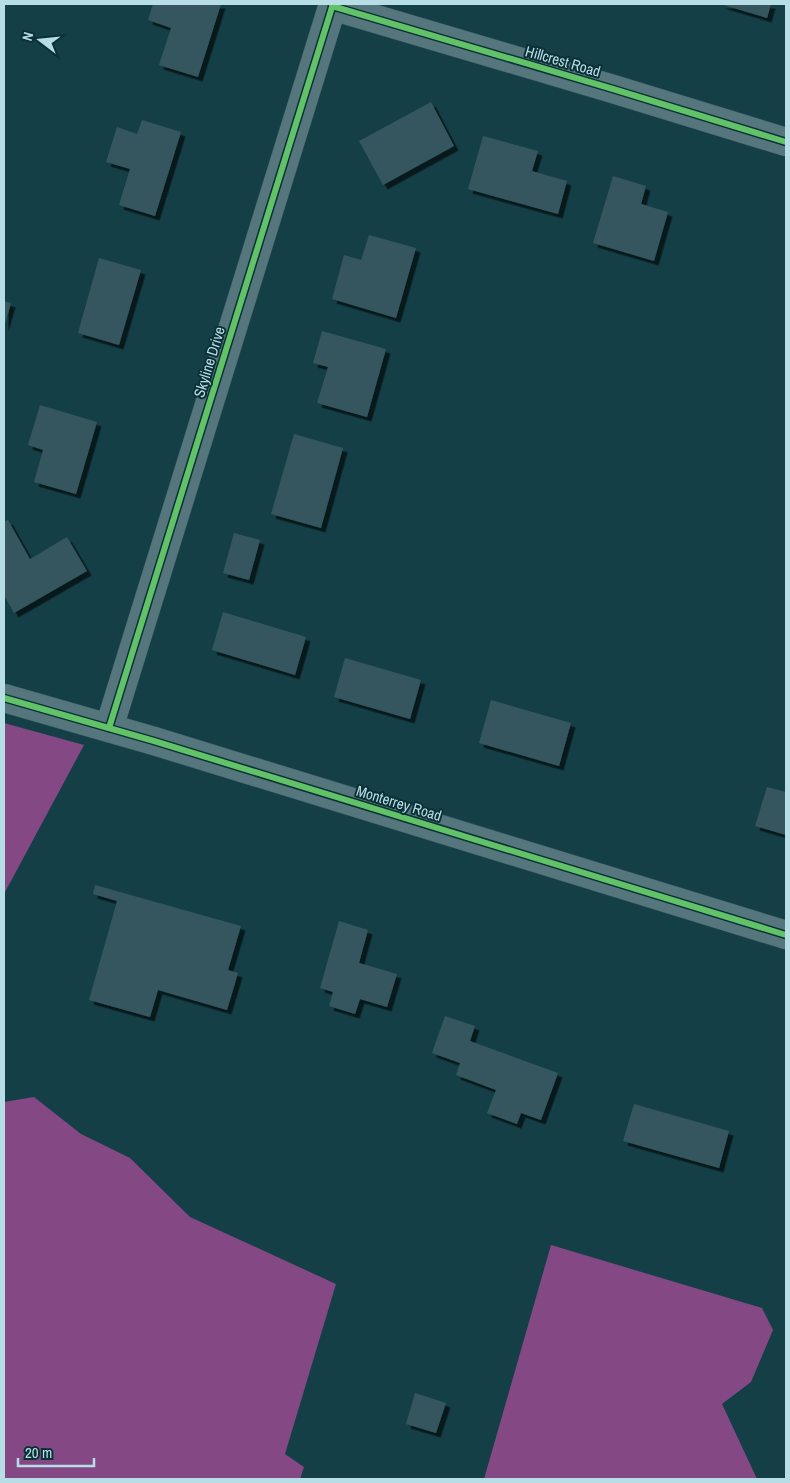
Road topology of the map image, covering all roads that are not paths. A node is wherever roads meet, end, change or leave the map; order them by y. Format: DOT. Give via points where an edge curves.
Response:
graph roads {
  1 [pos="332,5"];
  2 [pos="786,142"];
  3 [pos="4,698"];
  4 [pos="109,728"];
  5 [pos="786,935"];
  1 -- 2 [label="street, Hillcrest Road"];
  1 -- 4 [label="street, Skyline Drive"];
  3 -- 4 [label="street, Monterrey Road"];
  4 -- 5 [label="street, Monterrey Road"];
}
